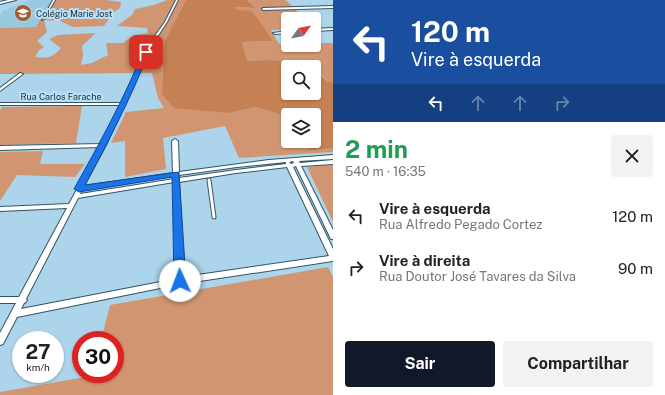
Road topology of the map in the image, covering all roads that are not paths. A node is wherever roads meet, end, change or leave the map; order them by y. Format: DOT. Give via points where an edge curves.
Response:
graph roads {
  1 [pos="11,0"];
  2 [pos="54,0"];
  3 [pos="177,0"];
  4 [pos="1,1"];
  5 [pos="333,7"];
  6 [pos="263,9"];
  7 [pos="43,19"];
  8 [pos="333,29"];
  9 [pos="321,30"];
  10 [pos="275,33"];
  11 [pos="281,33"];
  12 [pos="21,74"];
  13 [pos="0,90"];
  14 [pos="0,104"];
  15 [pos="122,104"];
  16 [pos="175,141"];
  17 [pos="103,145"];
  18 [pos="0,148"];
  19 [pos="333,157"];
  20 [pos="296,161"];
  21 [pos="287,162"];
  22 [pos="333,162"];
  23 [pos="176,177"];
  24 [pos="208,178"];
  25 [pos="79,189"];
  26 [pos="75,197"];
  27 [pos="70,206"];
  28 [pos="0,209"];
  29 [pos="214,217"];
  30 [pos="333,237"];
  31 [pos="333,257"];
  32 [pos="180,281"];
  33 [pos="0,300"];
  34 [pos="23,300"];
  35 [pos="14,314"];
  36 [pos="0,341"];
  1 -- 4 [label="main road"];
  2 -- 7 [label="street"];
  3 -- 15 [label="street" via="146,52"];
  5 -- 6 [label="street"];
  8 -- 9 [label="street"];
  10 -- 11 [label="street"];
  12 -- 13 [label="street"];
  14 -- 15 [label="street, Rua Carlos Farache"];
  15 -- 17 [label="street"];
  16 -- 23 [label="street"];
  17 -- 18 [label="street"];
  17 -- 25 [label="street"];
  19 -- 20 [label="street"];
  20 -- 21 [label="street"];
  20 -- 22 [label="street"];
  20 -- 30 [label="street"];
  21 -- 23 [label="street"];
  21 -- 24 [label="street"];
  21 -- 31 [label="street"];
  23 -- 24 [label="street"];
  23 -- 25 [label="street"];
  23 -- 26 [label="street"];
  23 -- 32 [label="street"];
  24 -- 29 [label="lane"];
  25 -- 26 [label="street"];
  26 -- 27 [label="street"];
  27 -- 28 [label="street"];
  27 -- 34 [label="street"];
  31 -- 32 [label="street"];
  32 -- 35 [label="street"];
  33 -- 34 [label="street"];
  34 -- 35 [label="street"];
  35 -- 36 [label="street"];
}
